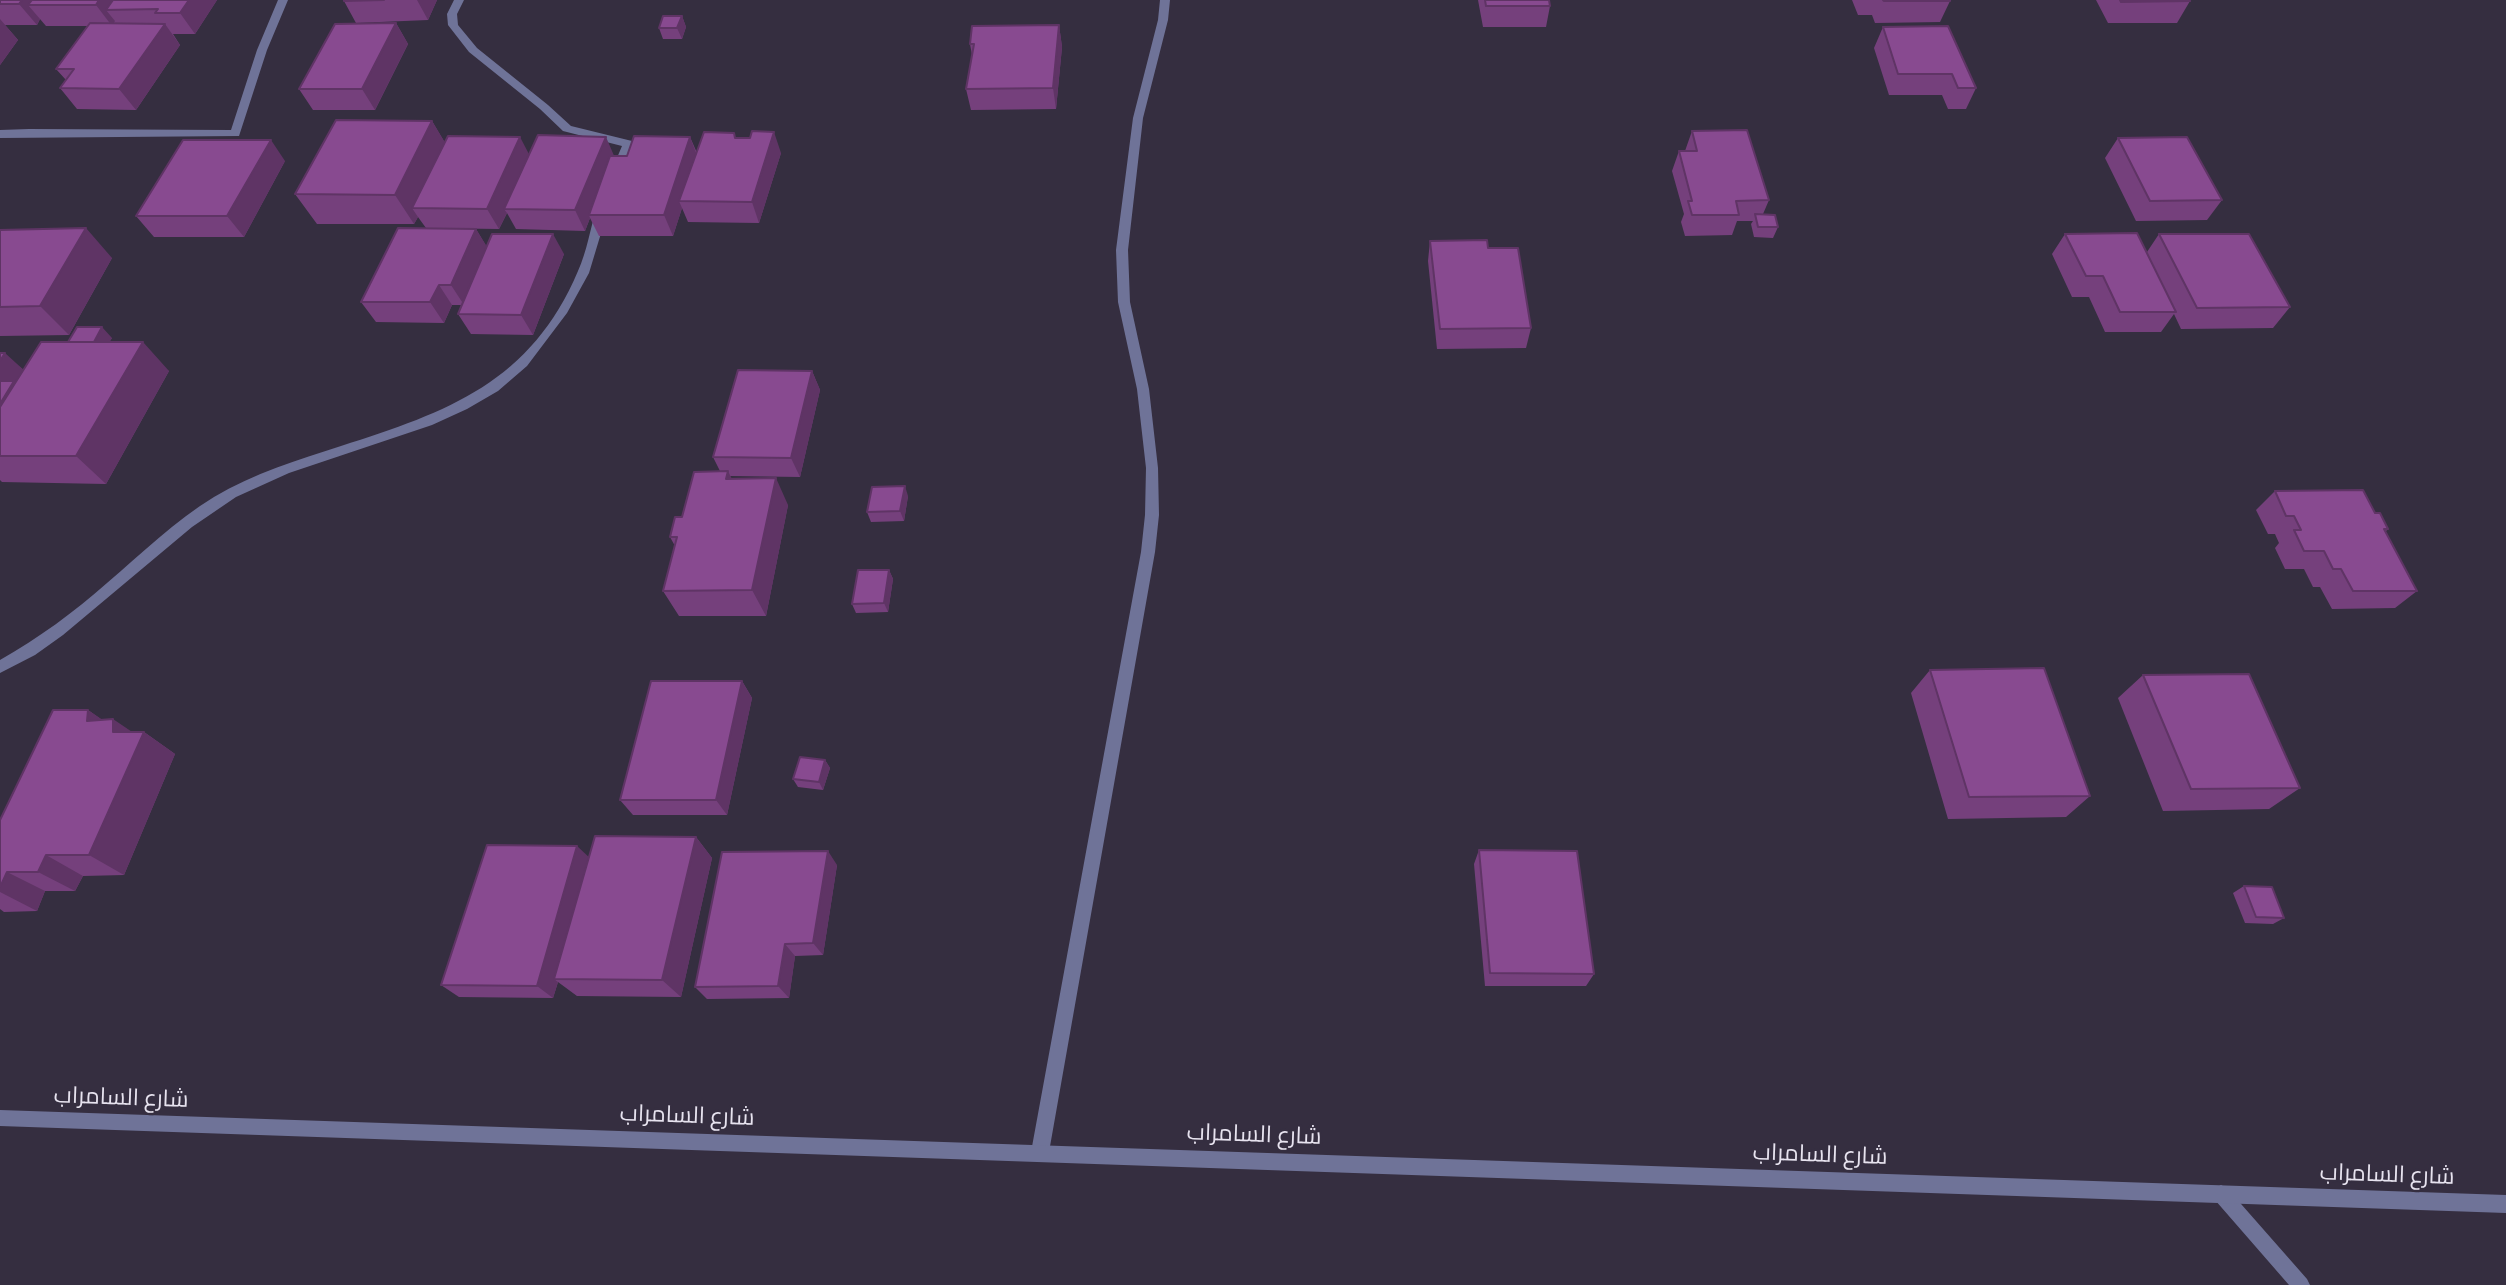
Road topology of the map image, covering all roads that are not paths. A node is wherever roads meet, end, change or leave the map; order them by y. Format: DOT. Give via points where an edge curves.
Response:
graph roads {
  1 [pos="283,0"];
  2 [pos="459,0"];
  3 [pos="1165,0"];
  4 [pos="0,134"];
  5 [pos="0,667"];
  6 [pos="0,1118"];
  7 [pos="1040,1152"];
  8 [pos="2221,1194"];
  9 [pos="2506,1204"];
  10 [pos="2301,1285"];
  1 -- 4 [label="street" via="235,133"];
  2 -- 5 [label="street" via="452,14 453,25 473,50 567,129 628,144 595,230 590,257 567,302 534,349 494,388 429,420 280,468 215,503 73,623"];
  3 -- 7 [label="street" via="1138,118 1122,250 1124,302 1143,389 1152,468 1151,527"];
  6 -- 7 [label="street, شارع السامراب"];
  7 -- 8 [label="street, شارع السامراب"];
  8 -- 9 [label="street, شارع السامراب"];
  8 -- 10 [label="street"];
}
